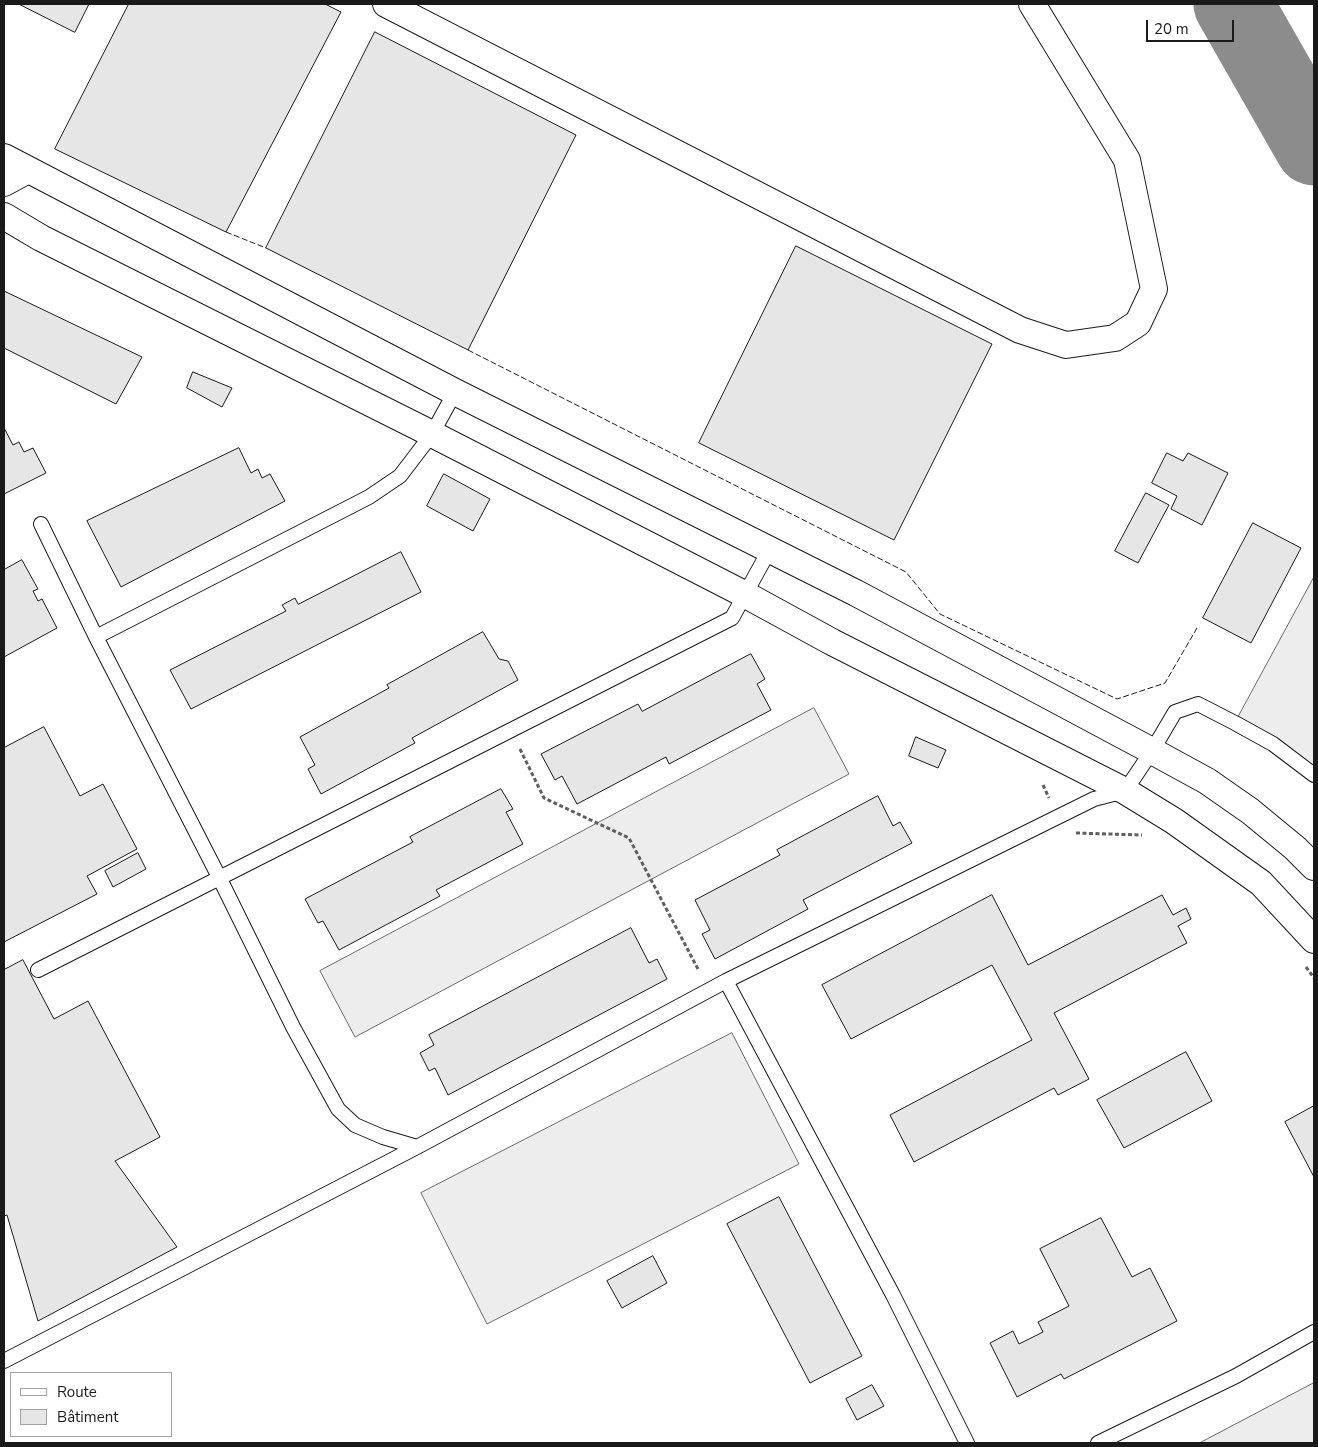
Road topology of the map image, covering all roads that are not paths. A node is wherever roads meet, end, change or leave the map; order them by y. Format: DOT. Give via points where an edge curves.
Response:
graph roads {
  1 [pos="386,4"];
  2 [pos="1032,4"];
  3 [pos="4,157"];
  4 [pos="28,170"];
  5 [pos="4,183"];
  6 [pos="4,216"];
  7 [pos="455,392"];
  8 [pos="432,434"];
  9 [pos="41,524"];
  10 [pos="770,549"];
  11 [pos="746,595"];
  12 [pos="96,637"];
  13 [pos="1152,751"];
  14 [pos="1314,775"];
  15 [pos="1125,791"];
  16 [pos="1314,867"];
  17 [pos="219,878"];
  18 [pos="1314,940"];
  19 [pos="38,970"];
  20 [pos="726,981"];
  21 [pos="417,1147"];
  22 [pos="1314,1332"];
  23 [pos="4,1360"];
  24 [pos="967,1443"];
  25 [pos="1098,1443"];
  1 -- 2 [label="street" via="1020,330 1066,344 1115,338 1138,323 1154,289 1127,160"];
  3 -- 4 [label="street"];
  4 -- 5 [label="street"];
  4 -- 7 [label="street"];
  6 -- 8 [label="street" via="41,238"];
  7 -- 8 [label="lane"];
  7 -- 10 [label="street"];
  8 -- 11 [label="street"];
  8 -- 12 [label="lane" via="400,476 369,497"];
  9 -- 12 [label="lane"];
  10 -- 11 [label="lane"];
  10 -- 13 [label="street"];
  11 -- 15 [label="street"];
  11 -- 17 [label="lane" via="732,618"];
  12 -- 17 [label="lane"];
  13 -- 14 [label="lane" via="1175,712 1198,704 1273,744"];
  13 -- 15 [label="lane"];
  13 -- 16 [label="street" via="1207,781 1250,811"];
  15 -- 18 [label="street" via="1261,882"];
  15 -- 20 [label="lane" via="1094,799 1058,816"];
  17 -- 19 [label="lane"];
  17 -- 21 [label="lane" via="338,1109 355,1125"];
  20 -- 21 [label="lane"];
  20 -- 24 [label="lane" via="893,1295"];
  21 -- 23 [label="lane"];
  22 -- 25 [label="lane" via="1236,1376"];
}
